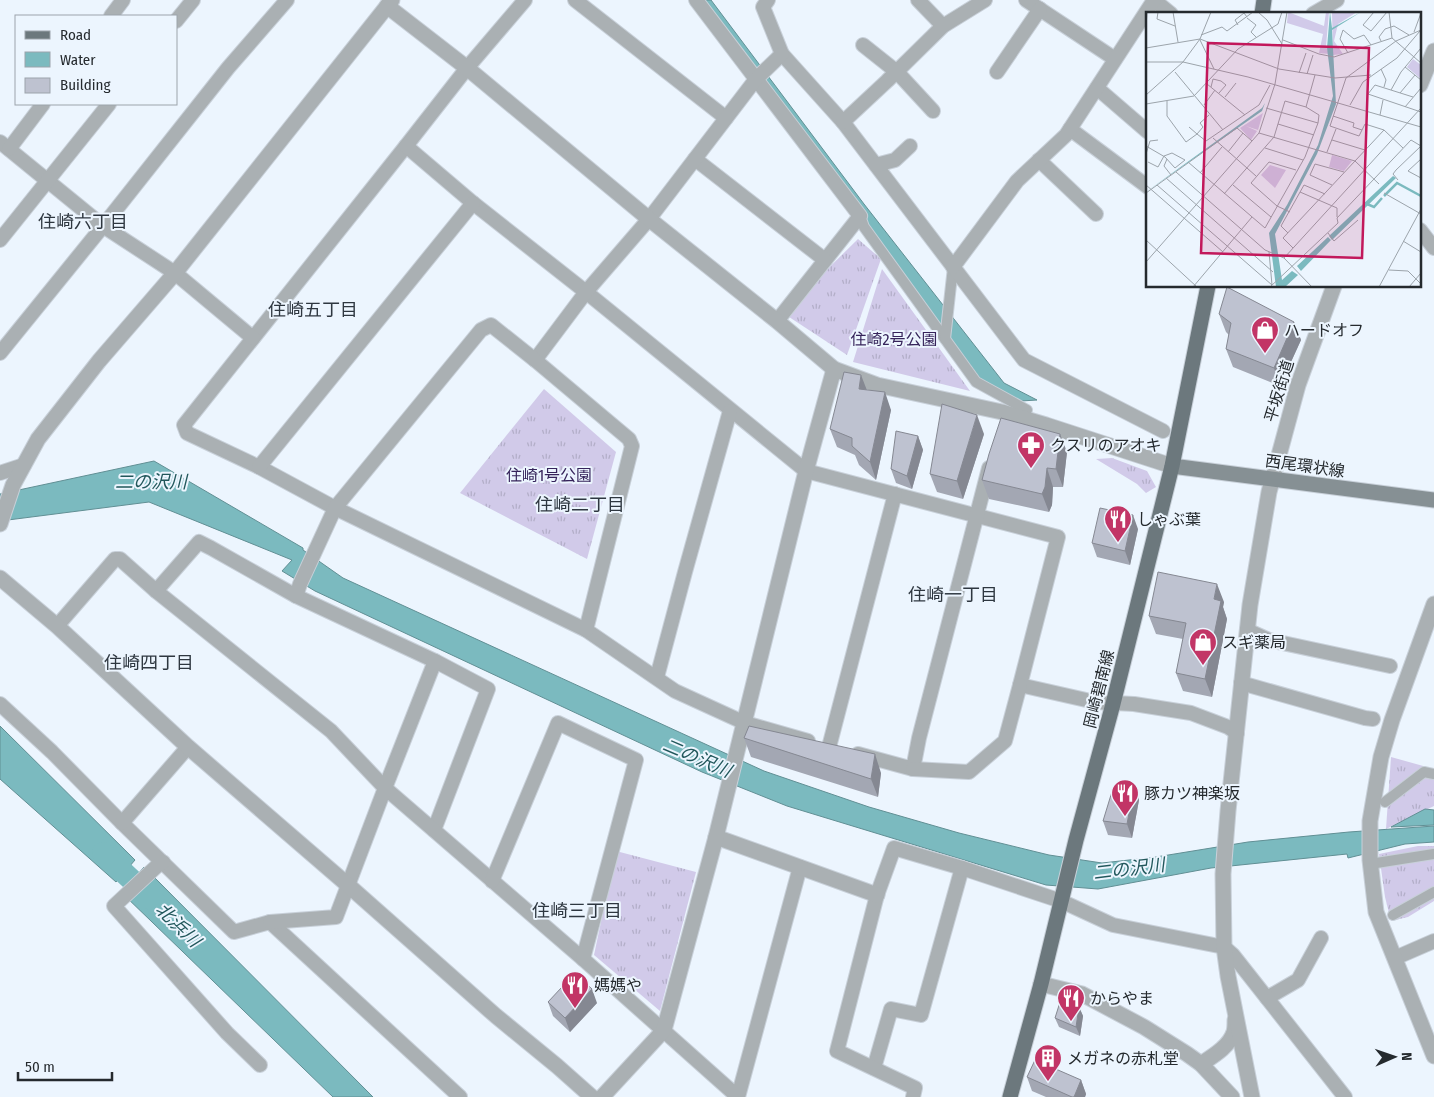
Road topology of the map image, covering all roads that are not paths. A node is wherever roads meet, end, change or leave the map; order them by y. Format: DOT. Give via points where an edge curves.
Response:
graph roads {
  1 [pos="123,0"];
  2 [pos="193,0"];
  3 [pos="287,0"];
  4 [pos="525,0"];
  5 [pos="575,0"];
  6 [pos="696,0"];
  7 [pos="768,0"];
  8 [pos="918,0"];
  9 [pos="985,0"];
  10 [pos="1026,0"];
  11 [pos="1154,0"];
  12 [pos="1337,0"];
  13 [pos="386,2"];
  14 [pos="1040,9"];
  15 [pos="1149,12"];
  16 [pos="1169,12"];
  17 [pos="1316,12"];
  18 [pos="111,15"];
  19 [pos="178,19"];
  20 [pos="1146,20"];
  21 [pos="943,26"];
  22 [pos="1141,32"];
  23 [pos="863,44"];
  24 [pos="1434,51"];
  25 [pos="782,54"];
  26 [pos="1115,59"];
  27 [pos="467,68"];
  28 [pos="897,72"];
  29 [pos="998,72"];
  30 [pos="756,79"];
  31 [pos="1422,80"];
  32 [pos="1096,88"];
  33 [pos="42,105"];
  34 [pos="108,105"];
  35 [pos="933,111"];
  36 [pos="726,118"];
  37 [pos="843,122"];
  38 [pos="1070,129"];
  39 [pos="1146,130"];
  40 [pos="4,146"];
  41 [pos="406,146"];
  42 [pos="910,146"];
  43 [pos="695,159"];
  44 [pos="1039,160"];
  45 [pos="876,165"];
  46 [pos="47,180"];
  47 [pos="1146,186"];
  48 [pos="473,203"];
  49 [pos="1096,214"];
  50 [pos="860,216"];
  51 [pos="649,219"];
  52 [pos="103,226"];
  53 [pos="1422,233"];
  54 [pos="0,240"];
  55 [pos="1434,248"];
  56 [pos="825,260"];
  57 [pos="953,266"];
  58 [pos="175,273"];
  59 [pos="1208,288"];
  60 [pos="1333,288"];
  61 [pos="586,292"];
  62 [pos="777,321"];
  63 [pos="946,335"];
  64 [pos="253,338"];
  65 [pos="0,353"];
  66 [pos="536,360"];
  67 [pos="834,369"];
  68 [pos="1027,410"];
  69 [pos="730,411"];
  70 [pos="1163,430"];
  71 [pos="991,459"];
  72 [pos="24,465"];
  73 [pos="1172,466"];
  74 [pos="259,467"];
  75 [pos="806,471"];
  76 [pos="0,472"];
  77 [pos="1272,479"];
  78 [pos="895,494"];
  79 [pos="1434,500"];
  80 [pos="335,508"];
  81 [pos="977,515"];
  82 [pos="0,524"];
  83 [pos="0,578"];
  84 [pos="298,590"];
  85 [pos="156,591"];
  86 [pos="1434,604"];
  87 [pos="57,626"];
  88 [pos="586,630"];
  89 [pos="1247,630"];
  90 [pos="435,661"];
  91 [pos="1390,666"];
  92 [pos="657,677"];
  93 [pos="1241,683"];
  94 [pos="1020,685"];
  95 [pos="0,704"];
  96 [pos="1113,704"];
  97 [pos="1373,719"];
  98 [pos="745,723"];
  99 [pos="1237,733"];
  100 [pos="829,746"];
  101 [pos="188,747"];
  102 [pos="913,770"];
  103 [pos="1434,774"];
  104 [pos="385,788"];
  105 [pos="1385,802"];
  106 [pos="122,823"];
  107 [pos="434,830"];
  108 [pos="716,837"];
  109 [pos="1434,854"];
  110 [pos="1370,862"];
  111 [pos="160,864"];
  112 [pos="800,868"];
  113 [pos="962,868"];
  114 [pos="492,881"];
  115 [pos="349,886"];
  116 [pos="1434,892"];
  117 [pos="877,895"];
  118 [pos="1061,901"];
  119 [pos="1393,915"];
  120 [pos="270,922"];
  121 [pos="1321,938"];
  122 [pos="1434,941"];
  123 [pos="1224,947"];
  124 [pos="1395,958"];
  125 [pos="583,959"];
  126 [pos="1041,984"];
  127 [pos="1267,998"];
  128 [pos="1235,1014"];
  129 [pos="664,1030"];
  130 [pos="1434,1056"];
  131 [pos="1201,1064"];
  132 [pos="260,1065"];
  133 [pos="874,1068"];
  134 [pos="460,1097"];
  135 [pos="592,1097"];
  136 [pos="602,1097"];
  137 [pos="913,1097"];
  138 [pos="1010,1097"];
  139 [pos="1232,1097"];
  140 [pos="1252,1097"];
  141 [pos="1345,1097"];
  1 -- 18 [label="street"];
  2 -- 19 [label="street"];
  3 -- 52 [label="street" via="228,68"];
  4 -- 27 [label="street"];
  5 -- 36 [label="street"];
  6 -- 30 [label="street"];
  7 -- 25 [label="street" via="763,7"];
  8 -- 21 [label="street"];
  9 -- 21 [label="street"];
  10 -- 14 [label="street"];
  11 -- 15 [label="street"];
  11 -- 16 [label="street"];
  12 -- 17 [label="street"];
  13 -- 27 [label="street"];
  13 -- 58 [label="street"];
  14 -- 26 [label="street"];
  14 -- 29 [label="street"];
  20 -- 22 [label="street"];
  21 -- 28 [label="street"];
  22 -- 26 [label="street"];
  23 -- 28 [label="street"];
  24 -- 31 [label="street"];
  25 -- 30 [label="street"];
  25 -- 37 [label="street"];
  26 -- 32 [label="street"];
  27 -- 41 [label="street"];
  27 -- 51 [label="street"];
  28 -- 35 [label="street"];
  28 -- 37 [label="street"];
  30 -- 36 [label="street"];
  30 -- 50 [label="street"];
  32 -- 38 [label="street"];
  32 -- 39 [label="street"];
  33 -- 40 [label="street"];
  34 -- 46 [label="street"];
  36 -- 43 [label="street"];
  37 -- 45 [label="street"];
  38 -- 44 [label="street"];
  38 -- 47 [label="street"];
  40 -- 46 [label="street"];
  41 -- 48 [label="street"];
  41 -- 64 [label="street"];
  42 -- 45 [label="street" via="895,160"];
  43 -- 51 [label="street"];
  43 -- 56 [label="street"];
  44 -- 49 [label="street"];
  44 -- 57 [label="street" via="1018,180"];
  45 -- 57 [label="street"];
  46 -- 52 [label="street"];
  46 -- 54 [label="street"];
  48 -- 61 [label="street"];
  48 -- 74 [label="street"];
  50 -- 56 [label="street"];
  50 -- 63 [label="street" via="864,227"];
  51 -- 61 [label="street"];
  51 -- 62 [label="street"];
  52 -- 58 [label="street"];
  52 -- 65 [label="street"];
  53 -- 55 [label="street"];
  56 -- 62 [label="street"];
  57 -- 63 [label="street"];
  57 -- 70 [label="street" via="1024,360"];
  58 -- 64 [label="street"];
  58 -- 72 [label="street" via="99,361 38,439"];
  59 -- 73 [label="main road, 岡崎碧南線"];
  60 -- 77 [label="street, 平坂街道" via="1298,385"];
  61 -- 66 [label="street"];
  61 -- 69 [label="street"];
  62 -- 67 [label="street"];
  63 -- 68 [label="street" via="976,382"];
  64 -- 74 [label="street" via="184,425 187,433"];
  66 -- 80 [label="street" via="491,326 481,330"];
  66 -- 88 [label="street" via="629,439 632,446"];
  67 -- 73 [label="street" via="877,385 1001,417 1046,425"];
  67 -- 75 [label="street"];
  69 -- 75 [label="street"];
  69 -- 92 [label="street"];
  71 -- 81 [label="street"];
  72 -- 76 [label="street"];
  72 -- 82 [label="street"];
  73 -- 77 [label="main road, 西尾環状線"];
  73 -- 96 [label="main road, 岡崎碧南線"];
  74 -- 80 [label="street"];
  75 -- 78 [label="street"];
  75 -- 98 [label="street"];
  77 -- 79 [label="main road, 西尾環状線"];
  77 -- 89 [label="street, 平坂街道"];
  78 -- 81 [label="street"];
  78 -- 100 [label="street"];
  80 -- 84 [label="street"];
  80 -- 88 [label="street"];
  81 -- 94 [label="street" via="1058,537"];
  81 -- 102 [label="street"];
  83 -- 87 [label="street"];
  84 -- 85 [label="street" via="199,542"];
  84 -- 90 [label="street"];
  85 -- 87 [label="street" via="120,559 114,559"];
  85 -- 104 [label="street" via="331,731"];
  86 -- 110 [label="street" via="1381,757 1370,821"];
  87 -- 101 [label="street"];
  88 -- 92 [label="street"];
  89 -- 91 [label="street" via="1269,640"];
  89 -- 93 [label="street, 平坂街道"];
  90 -- 104 [label="street"];
  90 -- 107 [label="street" via="488,689"];
  92 -- 98 [label="street" via="675,691"];
  93 -- 97 [label="street"];
  93 -- 99 [label="street, 平坂街道"];
  94 -- 96 [label="street"];
  94 -- 102 [label="street" via="1005,740 969,772"];
  95 -- 106 [label="street"];
  96 -- 99 [label="street" via="1191,713"];
  96 -- 118 [label="main road, 岡崎碧南線"];
  98 -- 100 [label="street"];
  98 -- 108 [label="street"];
  99 -- 123 [label="street, 平坂街道" via="1223,874"];
  100 -- 102 [label="street"];
  101 -- 106 [label="street"];
  101 -- 115 [label="street"];
  103 -- 105 [label="street" via="1424,772"];
  104 -- 107 [label="street"];
  104 -- 115 [label="street"];
  106 -- 111 [label="street"];
  107 -- 114 [label="street"];
  108 -- 112 [label="street"];
  108 -- 129 [label="street"];
  109 -- 110 [label="street"];
  110 -- 124 [label="street" via="1376,912"];
  111 -- 120 [label="street" via="234,932"];
  111 -- 132 [label="street" via="114,906 227,1033"];
  112 -- 117 [label="street"];
  112 -- 129 [label="street" via="738,1097"];
  113 -- 117 [label="street" via="894,848"];
  113 -- 118 [label="street"];
  113 -- 133 [label="street" via="921,1015 891,1009"];
  114 -- 125 [label="street"];
  114 -- 125 [label="street" via="558,723 636,760"];
  115 -- 120 [label="street" via="336,917"];
  115 -- 135 [label="street"];
  116 -- 119 [label="street"];
  117 -- 133 [label="street" via="837,1051"];
  118 -- 123 [label="street" via="1113,925"];
  118 -- 126 [label="main road, 岡崎碧南線"];
  120 -- 134 [label="street"];
  121 -- 127 [label="street" via="1298,980"];
  122 -- 124 [label="street"];
  123 -- 127 [label="street"];
  123 -- 128 [label="street, 平坂街道"];
  124 -- 130 [label="street"];
  125 -- 129 [label="street"];
  126 -- 131 [label="street" via="1082,994 1144,1027"];
  126 -- 138 [label="main road, 岡崎碧南線"];
  127 -- 141 [label="street"];
  128 -- 131 [label="street" via="1234,1032 1228,1042"];
  128 -- 140 [label="street, 平坂街道"];
  129 -- 136 [label="street"];
  131 -- 139 [label="street"];
  133 -- 137 [label="street" via="915,1088"];
}
